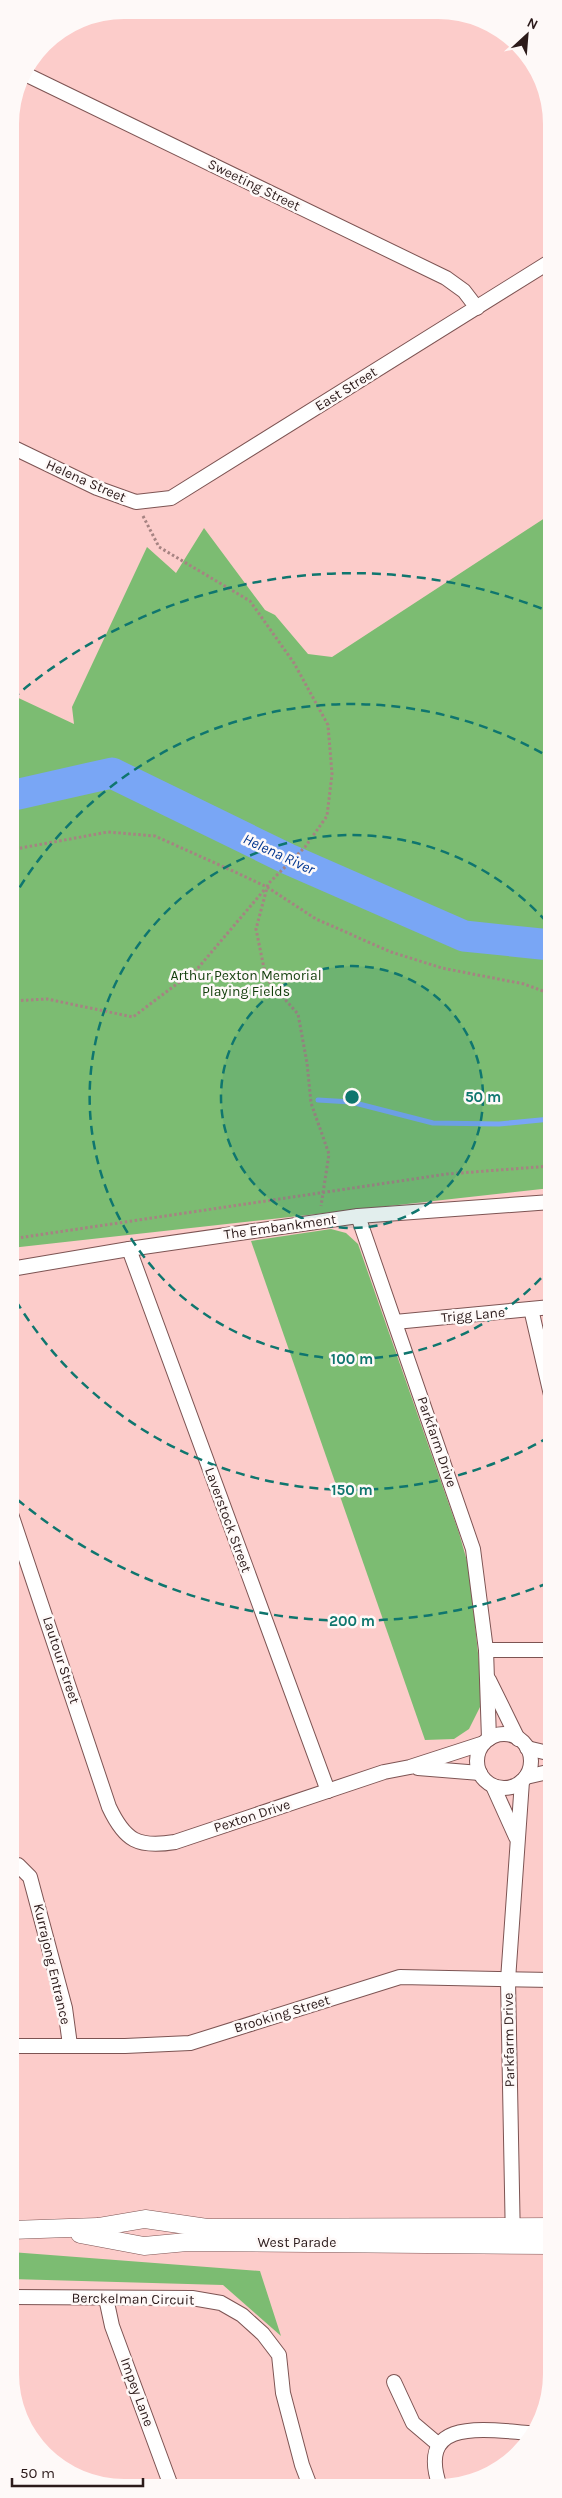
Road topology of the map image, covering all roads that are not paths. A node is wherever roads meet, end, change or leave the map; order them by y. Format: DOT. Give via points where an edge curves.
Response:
graph roads {
  1 [pos="30,76"];
  2 [pos="543,266"];
  3 [pos="477,308"];
  4 [pos="19,450"];
  5 [pos="136,502"];
  6 [pos="543,1203"];
  7 [pos="358,1216"];
  8 [pos="129,1248"];
  9 [pos="19,1268"];
  10 [pos="543,1308"];
  11 [pos="531,1309"];
  12 [pos="395,1322"];
  13 [pos="543,1361"];
  14 [pos="19,1538"];
  15 [pos="486,1650"];
  16 [pos="543,1650"];
  17 [pos="487,1674"];
  18 [pos="487,1741"];
  19 [pos="523,1743"];
  20 [pos="543,1751"];
  21 [pos="410,1767"];
  22 [pos="480,1773"];
  23 [pos="543,1774"];
  24 [pos="524,1779"];
  25 [pos="493,1786"];
  26 [pos="328,1791"];
  27 [pos="109,1807"];
  28 [pos="516,1838"];
  29 [pos="19,1866"];
  30 [pos="508,1980"];
  31 [pos="543,1980"];
  32 [pos="19,2046"];
  33 [pos="70,2046"];
  34 [pos="543,2229"];
  35 [pos="19,2230"];
  36 [pos="45,2230"];
  37 [pos="512,2235"];
  38 [pos="543,2243"];
  39 [pos="19,2297"];
  40 [pos="106,2298"];
  41 [pos="394,2382"];
  42 [pos="526,2433"];
  43 [pos="439,2445"];
  44 [pos="169,2479"];
  45 [pos="307,2479"];
  46 [pos="438,2479"];
  1 -- 3 [label="street, Sweeting Street" via="446,278 464,291"];
  2 -- 3 [label="street, East Street"];
  3 -- 5 [label="street, East Street" via="171,498"];
  4 -- 5 [label="street, Helena Street" via="97,488"];
  6 -- 7 [label="street, The Embankment"];
  7 -- 8 [label="street, The Embankment"];
  7 -- 12 [label="street, Parkfarm Drive"];
  8 -- 9 [label="street, The Embankment"];
  8 -- 26 [label="street, Laverstock Street"];
  10 -- 11 [label="street, Trigg Lane"];
  11 -- 12 [label="street, Trigg Lane"];
  11 -- 13 [label="street"];
  12 -- 15 [label="street, Parkfarm Drive" via="473,1549"];
  14 -- 27 [label="street, Lautour Street"];
  15 -- 16 [label="street"];
  15 -- 17 [label="street, Parkfarm Drive"];
  17 -- 18 [label="street, Parkfarm Drive"];
  17 -- 19 [label="street, Parkfarm Drive"];
  18 -- 19 [label="street" via="501,1735"];
  18 -- 21 [label="street, Pexton Drive"];
  18 -- 22 [label="street, Parkfarm Drive" via="478,1754"];
  19 -- 20 [label="street"];
  19 -- 24 [label="street, Parkfarm Drive" via="531,1765"];
  21 -- 22 [label="street, Pexton Drive"];
  21 -- 26 [label="street, Pexton Drive" via="384,1772"];
  22 -- 25 [label="street, Parkfarm Drive"];
  23 -- 24 [label="street"];
  24 -- 25 [label="street" via="512,1787"];
  24 -- 28 [label="street, Parkfarm Drive"];
  25 -- 28 [label="street, Parkfarm Drive"];
  26 -- 27 [label="street, Pexton Drive" via="176,1842 160,1844 145,1844 129,1838 118,1826"];
  28 -- 30 [label="street, Parkfarm Drive"];
  29 -- 33 [label="street, Kurrajong Entrance" via="30,1878 65,2008"];
  30 -- 31 [label="street, Brooking Street"];
  30 -- 33 [label="street, Brooking Street" via="400,1977 190,2043"];
  30 -- 37 [label="street, Parkfarm Drive"];
  32 -- 33 [label="street, Brooking Street"];
  34 -- 37 [label="street, West Parade"];
  35 -- 36 [label="street, West Parade"];
  36 -- 37 [label="street, West Parade" via="98,2227 145,2219 207,2228"];
  36 -- 37 [label="street, West Parade" via="144,2246 187,2242"];
  37 -- 38 [label="street, West Parade"];
  39 -- 40 [label="street, Berckelman Circuit"];
  40 -- 44 [label="street, Impey Lane" via="112,2326"];
  40 -- 45 [label="street, Berckelman Circuit" via="192,2298 221,2303 242,2315 263,2334 279,2355 283,2393"];
  41 -- 43 [label="street" via="413,2423"];
  42 -- 43 [label="street" via="466,2430 447,2436"];
  43 -- 46 [label="street" via="434,2463"];
}
